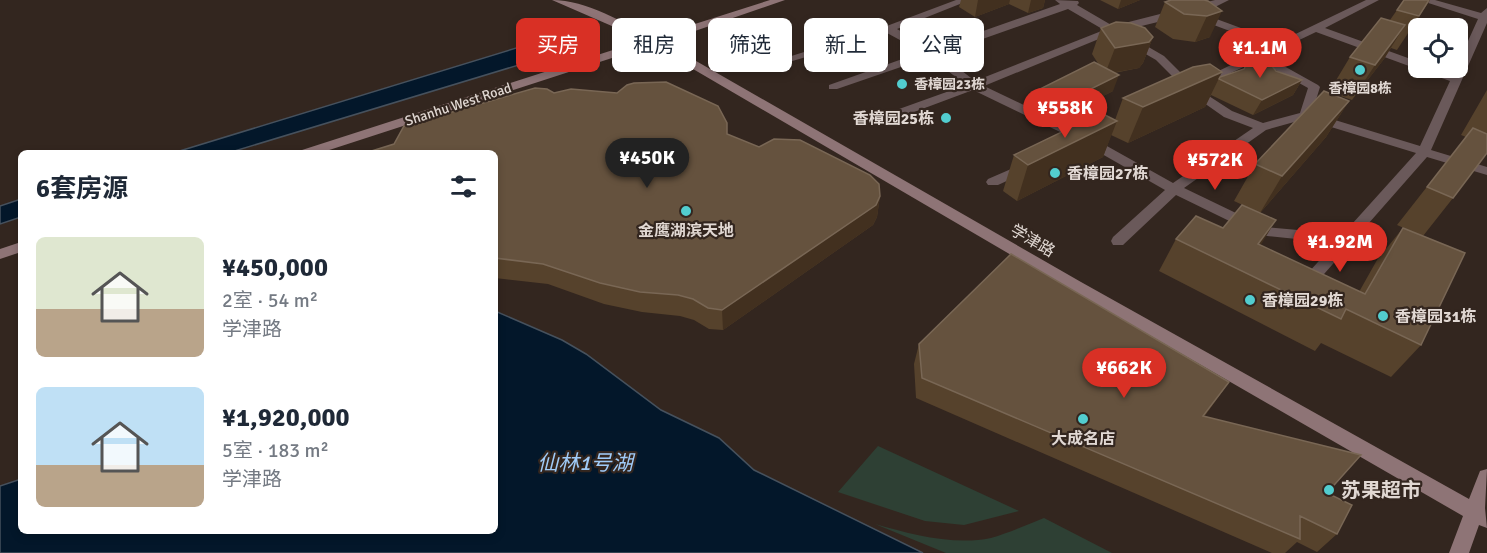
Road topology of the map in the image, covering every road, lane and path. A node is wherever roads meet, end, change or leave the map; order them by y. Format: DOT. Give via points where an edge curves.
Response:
graph roads {
  1 [pos="557,0"];
  2 [pos="780,0"];
  3 [pos="965,0"];
  4 [pos="1081,0"];
  5 [pos="1374,0"];
  6 [pos="1424,0"];
  7 [pos="1220,1"];
  8 [pos="1064,2"];
  9 [pos="1188,11"];
  10 [pos="1485,14"];
  11 [pos="612,21"];
  12 [pos="696,26"];
  13 [pos="1315,28"];
  14 [pos="888,29"];
  15 [pos="1112,30"];
  16 [pos="984,33"];
  17 [pos="900,36"];
  18 [pos="1474,43"];
  19 [pos="1277,45"];
  20 [pos="1487,48"];
  21 [pos="612,53"];
  22 [pos="1256,55"];
  23 [pos="1468,55"];
  24 [pos="1408,62"];
  25 [pos="900,64"];
  26 [pos="696,66"];
  27 [pos="956,72"];
  28 [pos="1456,78"];
  29 [pos="974,86"];
  30 [pos="833,87"];
  31 [pos="1186,91"];
  32 [pos="1305,115"];
  33 [pos="878,121"];
  34 [pos="1262,127"];
  35 [pos="316,150"];
  36 [pos="1424,152"];
  37 [pos="1034,163"];
  38 [pos="1487,171"];
  39 [pos="993,182"];
  40 [pos="1174,189"];
  41 [pos="1346,239"];
  42 [pos="1118,242"];
  43 [pos="18,248"];
  44 [pos="0,254"];
  45 [pos="1298,294"];
  46 [pos="1487,477"];
  47 [pos="1480,515"];
  48 [pos="1459,553"];
  1 -- 11 [label="street, 学津路"];
  2 -- 12 [label="street, Shanhu West Road"];
  3 -- 14 [label="street"];
  4 -- 8 [label="street"];
  5 -- 13 [label="street"];
  6 -- 10 [label="street"];
  7 -- 9 [label="street"];
  8 -- 15 [label="street"];
  8 -- 16 [label="street"];
  9 -- 15 [label="street"];
  9 -- 19 [label="street"];
  10 -- 18 [label="street"];
  13 -- 19 [label="street"];
  13 -- 24 [label="street"];
  14 -- 17 [label="street"];
  15 -- 29 [label="street"];
  15 -- 31 [label="street" via="1160,58"];
  18 -- 20 [label="street"];
  18 -- 23 [label="street"];
  19 -- 22 [label="street"];
  21 -- 35 [label="street, Shanhu West Road"];
  22 -- 31 [label="street"];
  22 -- 32 [label="street" via="1314,87"];
  25 -- 30 [label="street"];
  26 -- 47 [label="street, 学津路"];
  27 -- 29 [label="street"];
  28 -- 36 [label="street"];
  29 -- 33 [label="street"];
  29 -- 40 [label="street" via="1085,139"];
  31 -- 34 [label="street"];
  32 -- 34 [label="street"];
  32 -- 36 [label="street"];
  34 -- 40 [label="street"];
  36 -- 38 [label="street"];
  36 -- 41 [label="street"];
  37 -- 39 [label="street"];
  40 -- 41 [label="street" via="1263,232"];
  40 -- 42 [label="street"];
  41 -- 45 [label="street"];
  43 -- 44 [label="street"];
  46 -- 47 [label="street"];
  47 -- 48 [label="street"];
}
